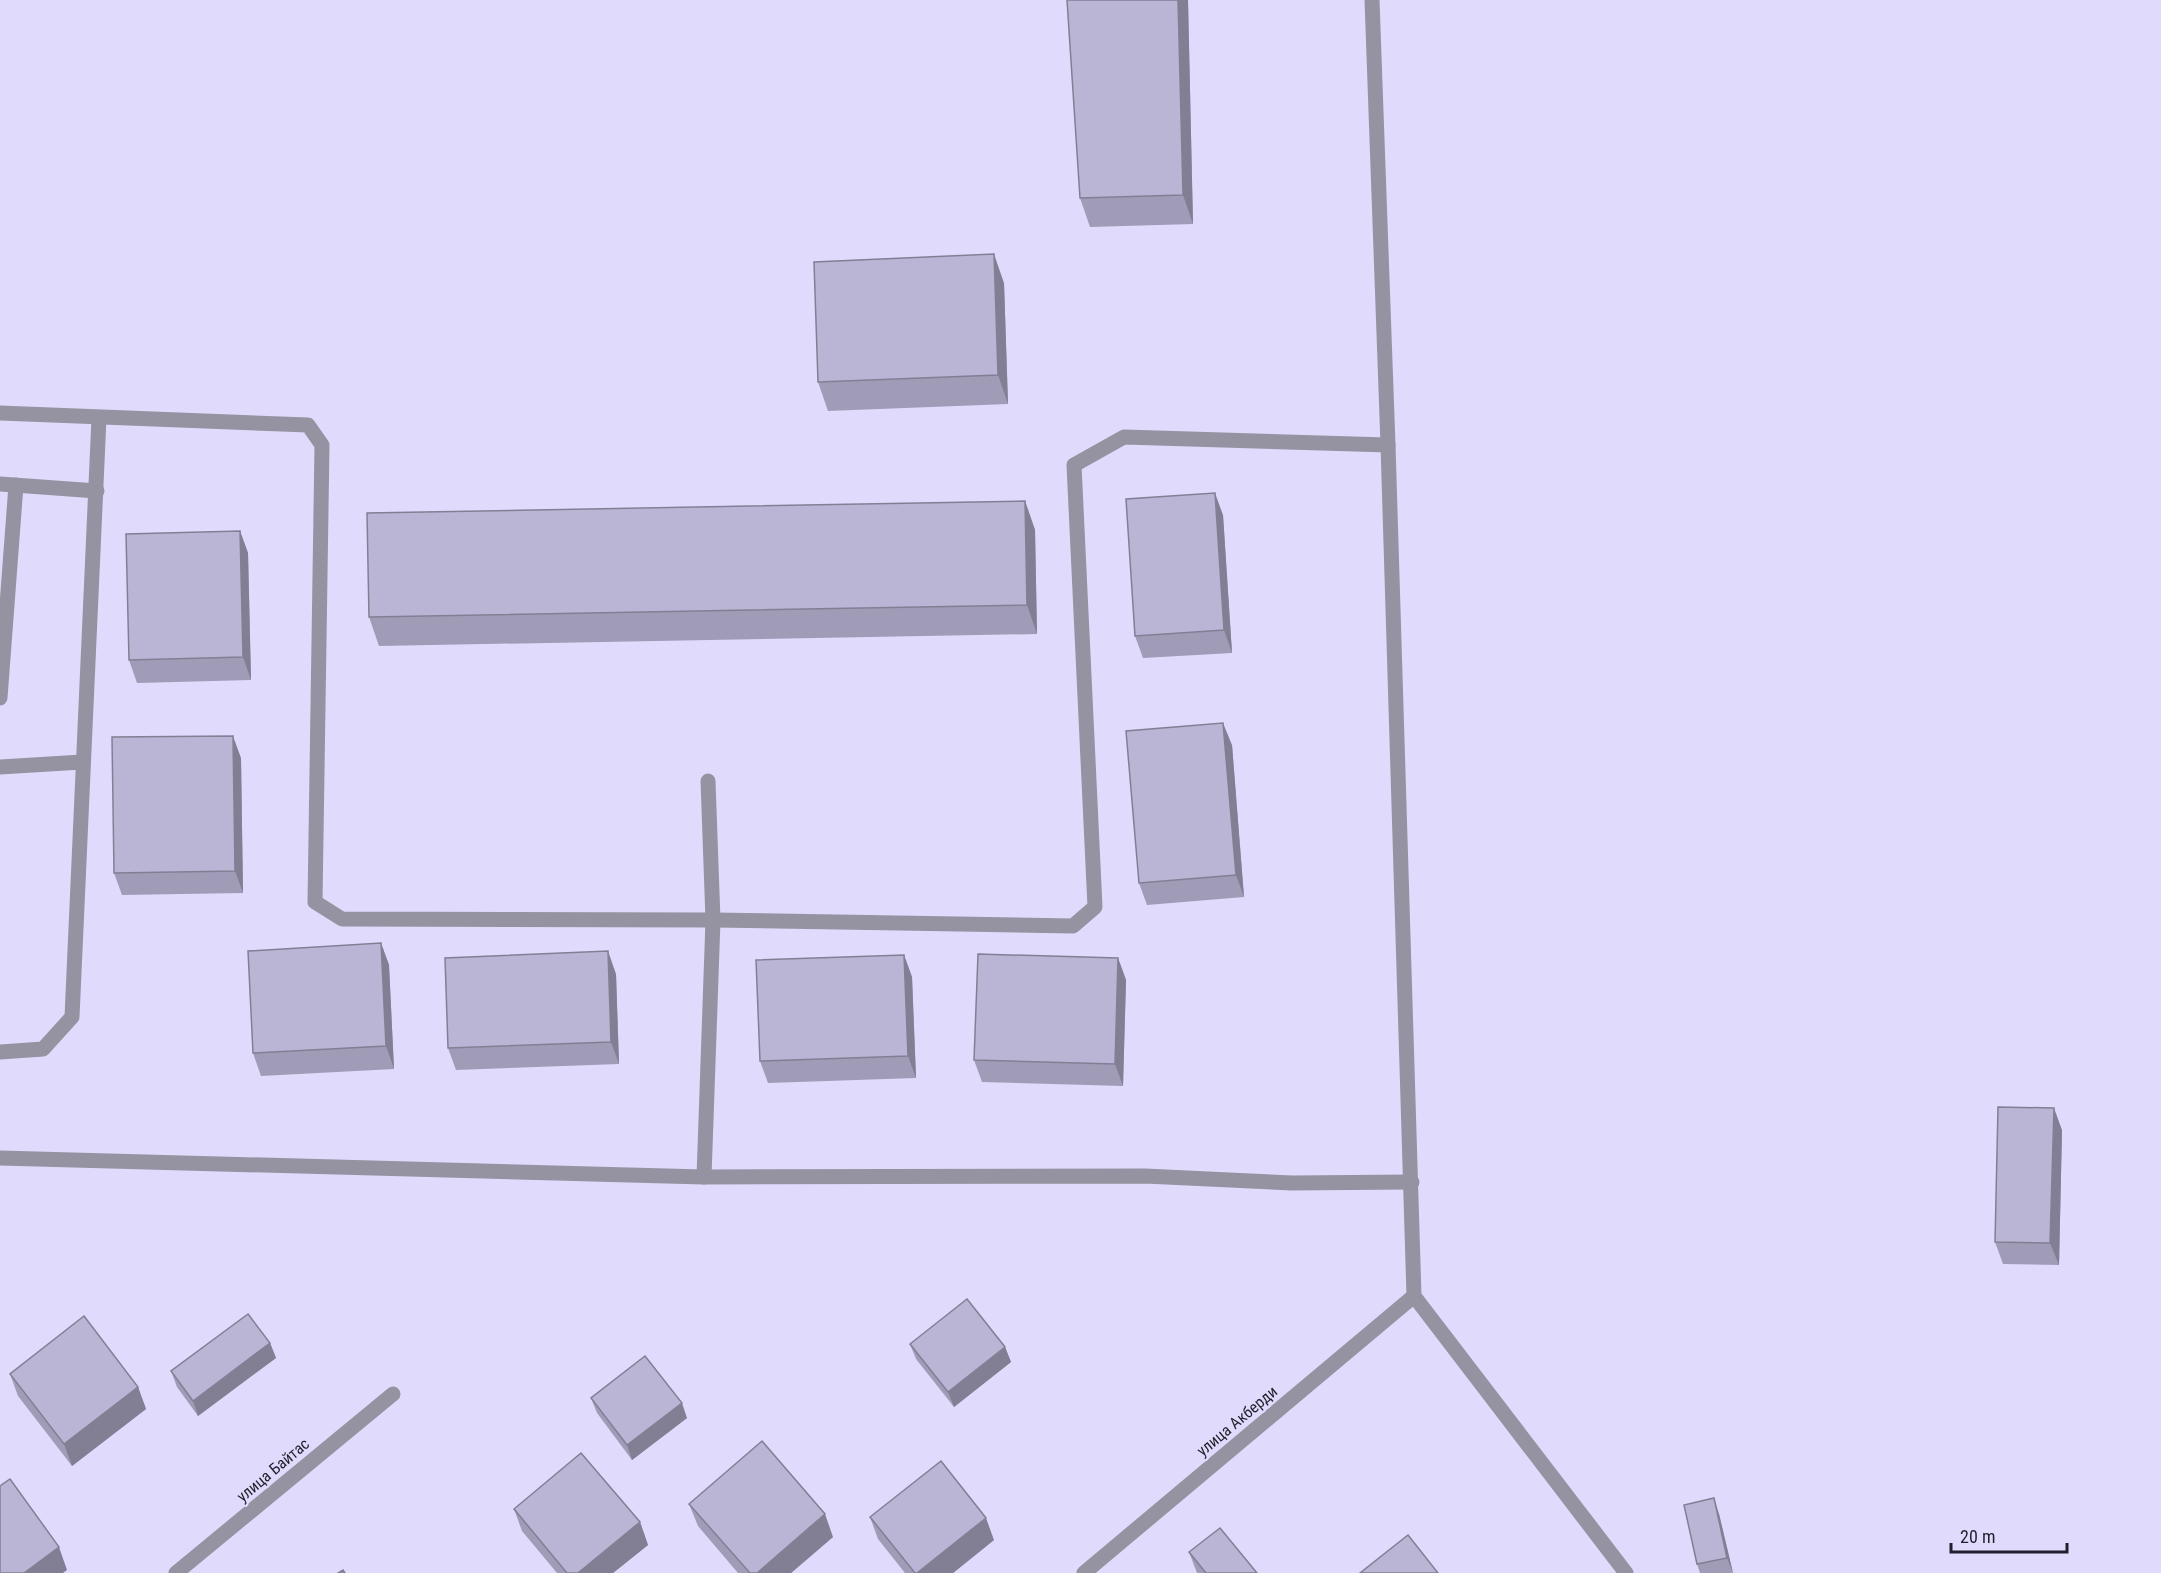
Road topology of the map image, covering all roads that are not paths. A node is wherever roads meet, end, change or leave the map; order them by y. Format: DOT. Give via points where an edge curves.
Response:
graph roads {
  1 [pos="1372,0"];
  2 [pos="0,413"];
  3 [pos="99,418"];
  4 [pos="1388,445"];
  5 [pos="0,484"];
  6 [pos="16,485"];
  7 [pos="97,491"];
  8 [pos="0,698"];
  9 [pos="82,762"];
  10 [pos="0,767"];
  11 [pos="708,781"];
  12 [pos="713,920"];
  13 [pos="0,1052"];
  14 [pos="0,1158"];
  15 [pos="704,1177"];
  16 [pos="1412,1182"];
  17 [pos="1414,1296"];
  18 [pos="393,1394"];
  19 [pos="176,1573"];
  20 [pos="1084,1573"];
  21 [pos="1626,1573"];
  1 -- 4 [label="street"];
  2 -- 3 [label="street"];
  3 -- 7 [label="street"];
  3 -- 12 [label="street" via="308,425 322,445 315,902 342,919"];
  4 -- 12 [label="street" via="1124,437 1074,465 1095,907 1073,926"];
  4 -- 16 [label="street"];
  5 -- 6 [label="street"];
  6 -- 7 [label="street"];
  6 -- 8 [label="street"];
  7 -- 9 [label="street"];
  9 -- 10 [label="street"];
  9 -- 13 [label="street" via="72,1017 42,1049"];
  11 -- 12 [label="street"];
  12 -- 15 [label="street"];
  14 -- 15 [label="street"];
  15 -- 16 [label="street" via="1145,1176 1292,1183"];
  16 -- 17 [label="street"];
  17 -- 20 [label="street, улица Акберди"];
  17 -- 21 [label="street"];
  18 -- 19 [label="street, улица Байтас"];
}
